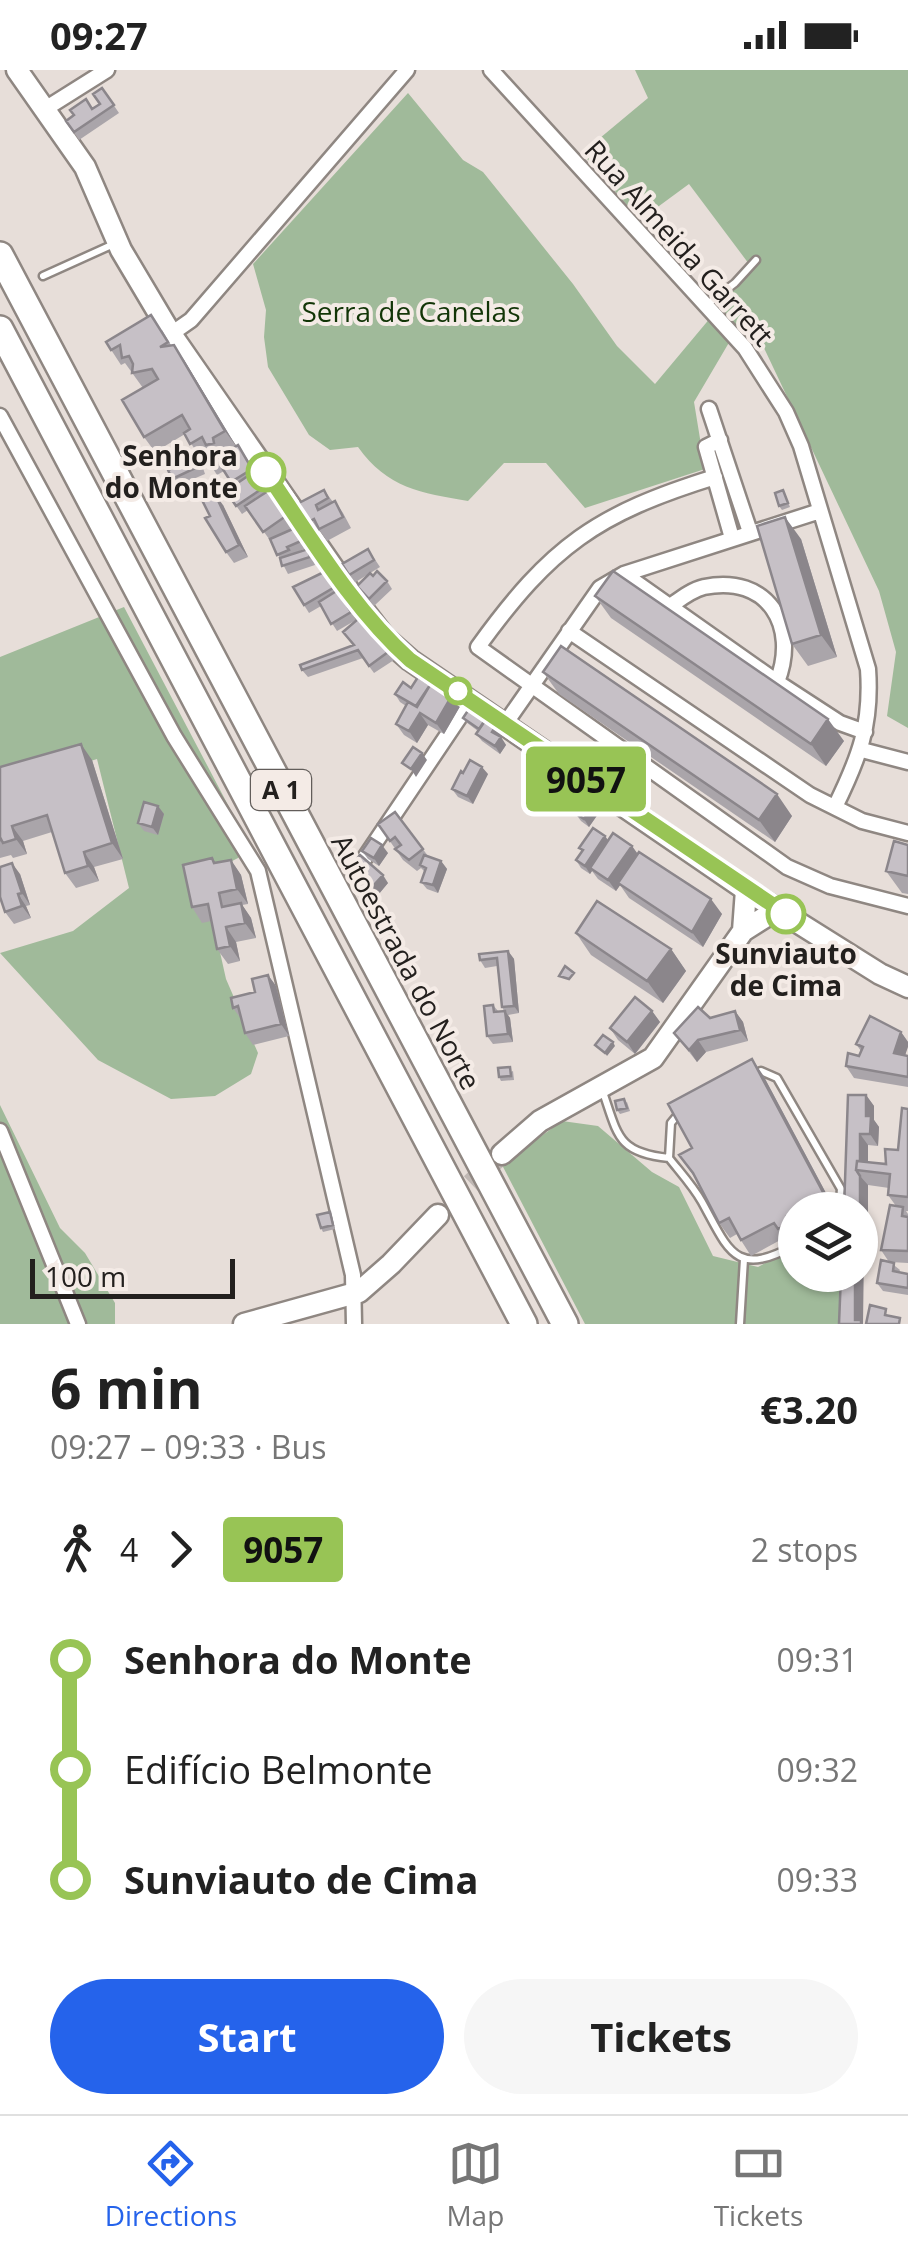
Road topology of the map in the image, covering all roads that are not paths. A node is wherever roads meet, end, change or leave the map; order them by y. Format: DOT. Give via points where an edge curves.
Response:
graph roads {
  1 [pos="16,70"];
  2 [pos="106,70"];
  3 [pos="407,70"];
  4 [pos="491,70"];
  5 [pos="45,109"];
  6 [pos="118,242"];
  7 [pos="0,254"];
  8 [pos="756,260"];
  9 [pos="42,276"];
  10 [pos="705,306"];
  11 [pos="0,329"];
  12 [pos="171,334"];
  13 [pos="708,409"];
  14 [pos="0,416"];
  15 [pos="720,440"];
  16 [pos="715,477"];
  17 [pos="820,511"];
  18 [pos="750,532"];
  19 [pos="732,538"];
  20 [pos="624,574"];
  21 [pos="669,607"];
  22 [pos="569,631"];
  23 [pos="776,682"];
  24 [pos="532,686"];
  25 [pos="471,700"];
  26 [pos="505,724"];
  27 [pos="865,732"];
  28 [pos="862,750"];
  29 [pos="908,762"];
  30 [pos="834,807"];
  31 [pos="908,833"];
  32 [pos="354,874"];
  33 [pos="746,890"];
  34 [pos="908,906"];
  35 [pos="778,909"];
  36 [pos="742,932"];
  37 [pos="908,988"];
  38 [pos="744,1079"];
  39 [pos="602,1086"];
  40 [pos="693,1105"];
  41 [pos="0,1131"];
  42 [pos="502,1154"];
  43 [pos="669,1158"];
  44 [pos="841,1192"];
  45 [pos="438,1215"];
  46 [pos="778,1255"];
  47 [pos="744,1259"];
  48 [pos="354,1293"];
  49 [pos="78,1324"];
  50 [pos="244,1324"];
  51 [pos="354,1324"];
  52 [pos="524,1324"];
  53 [pos="564,1324"];
  54 [pos="740,1324"];
  1 -- 5 [label="main road"];
  2 -- 5 [label="street"];
  3 -- 12 [label="street" via="191,320"];
  4 -- 10 [label="street, Rua Almeida Garrett"];
  5 -- 6 [label="main road" via="85,167"];
  6 -- 9 [label="lane"];
  6 -- 12 [label="main road"];
  7 -- 53 [label="highway, Autoestrada do Norte / A 1"];
  8 -- 10 [label="lane"];
  10 -- 17 [label="street, Rua Almeida Garrett" via="745,348 786,412"];
  11 -- 52 [label="highway, A 1"];
  12 -- 25 [label="main road" via="385,638"];
  13 -- 15 [label="street"];
  14 -- 48 [label="street" via="174,736 258,871"];
  15 -- 16 [label="street" via="706,447"];
  15 -- 18 [label="street"];
  16 -- 19 [label="street"];
  16 -- 24 [label="street" via="604,520 551,558 513,598 478,646"];
  17 -- 18 [label="street"];
  17 -- 27 [label="street, Rua Almeida Garrett" via="864,648 870,702"];
  18 -- 19 [label="street"];
  19 -- 20 [label="street"];
  20 -- 21 [label="street"];
  20 -- 22 [label="street" via="600,588"];
  21 -- 23 [label="street"];
  21 -- 23 [label="street" via="702,588 742,589 764,599 784,631 785,657"];
  22 -- 24 [label="street"];
  22 -- 30 [label="street"];
  23 -- 27 [label="street"];
  24 -- 26 [label="street"];
  24 -- 34 [label="street" via="787,867"];
  25 -- 26 [label="main road"];
  25 -- 32 [label="street"];
  26 -- 33 [label="main road"];
  27 -- 28 [label="street, Rua Almeida Garrett"];
  28 -- 29 [label="street"];
  28 -- 30 [label="street, Rua Almeida Garrett"];
  30 -- 31 [label="street"];
  33 -- 35 [label="main road"];
  33 -- 36 [label="main road"];
  35 -- 36 [label="main road"];
  35 -- 37 [label="main road"];
  36 -- 39 [label="main road" via="653,1058"];
  38 -- 44 [label="lane" via="761,1070 776,1078"];
  39 -- 42 [label="main road" via="540,1121"];
  39 -- 43 [label="lane" via="618,1136 640,1155"];
  40 -- 43 [label="lane" via="671,1123"];
  41 -- 49 [label="street"];
  43 -- 47 [label="lane" via="700,1197 726,1248"];
  45 -- 48 [label="main road"];
  46 -- 47 [label="lane"];
  47 -- 54 [label="lane"];
  48 -- 50 [label="main road"];
  48 -- 51 [label="street"];
}
